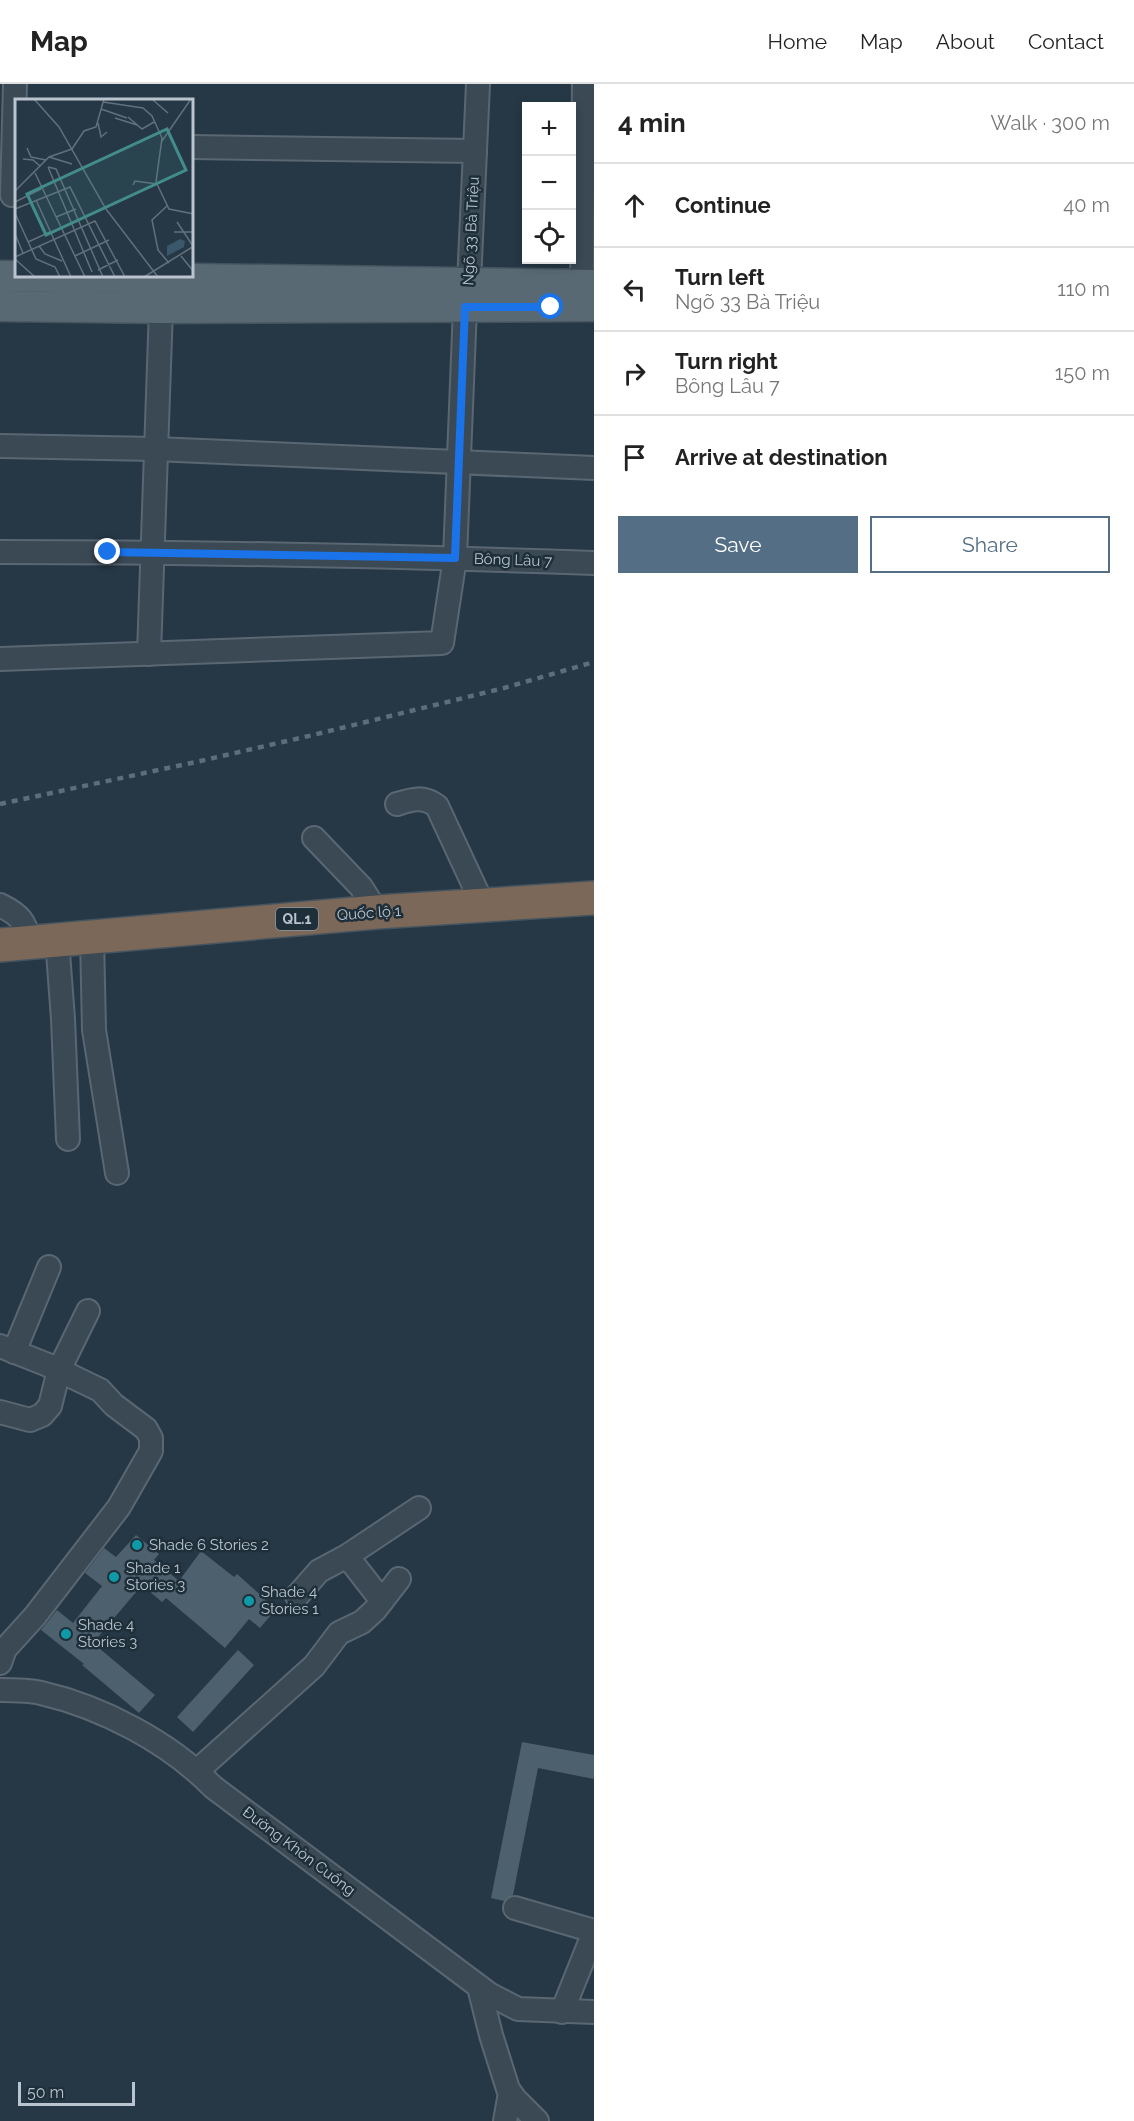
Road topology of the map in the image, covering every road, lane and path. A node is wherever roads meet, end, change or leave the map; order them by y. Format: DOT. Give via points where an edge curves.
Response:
graph roads {
  1 [pos="15,84"];
  2 [pos="478,84"];
  3 [pos="584,84"];
  4 [pos="10,147"];
  5 [pos="194,147"];
  6 [pos="475,151"];
  7 [pos="12,195"];
  8 [pos="589,200"];
  9 [pos="0,276"];
  10 [pos="15,277"];
  11 [pos="49,278"];
  12 [pos="590,292"];
  13 [pos="467,295"];
  14 [pos="0,306"];
  15 [pos="161,308"];
  16 [pos="0,446"];
  17 [pos="155,449"];
  18 [pos="459,462"];
  19 [pos="594,468"];
  20 [pos="0,552"];
  21 [pos="151,552"];
  22 [pos="455,558"];
  23 [pos="594,563"];
  24 [pos="149,654"];
  25 [pos="0,659"];
  26 [pos="397,804"];
  27 [pos="314,838"];
  28 [pos="594,898"];
  29 [pos="0,905"];
  30 [pos="483,905"];
  31 [pos="377,912"];
  32 [pos="92,937"];
  33 [pos="29,942"];
  34 [pos="68,1139"];
  35 [pos="117,1173"];
  36 [pos="49,1267"];
  37 [pos="88,1311"];
  38 [pos="7,1349"];
  39 [pos="59,1370"];
  40 [pos="0,1412"];
  41 [pos="419,1508"];
  42 [pos="347,1556"];
  43 [pos="399,1579"];
  44 [pos="297,1596"];
  45 [pos="382,1601"];
  46 [pos="0,1663"];
  47 [pos="0,1690"];
  48 [pos="197,1771"];
  49 [pos="515,1908"];
  50 [pos="594,1931"];
  51 [pos="589,1959"];
  52 [pos="479,1987"];
  53 [pos="562,2012"];
  54 [pos="594,2012"];
  55 [pos="510,2093"];
  56 [pos="505,2121"];
  57 [pos="537,2121"];
  1 -- 4 [label="street"];
  2 -- 6 [label="street, Ngõ 33 Bà Triệu"];
  3 -- 8 [label="street"];
  4 -- 7 [label="street"];
  5 -- 6 [label="street"];
  6 -- 13 [label="street, Ngõ 33 Bà Triệu"];
  8 -- 12 [label="street"];
  9 -- 10 [label="main road"];
  11 -- 13 [label="main road"];
  12 -- 13 [label="main road"];
  13 -- 15 [label="main road"];
  13 -- 18 [label="street, Ngõ 33 Bà Triệu"];
  14 -- 15 [label="main road"];
  15 -- 17 [label="street"];
  16 -- 17 [label="street"];
  17 -- 18 [label="street"];
  17 -- 21 [label="street"];
  18 -- 19 [label="street"];
  18 -- 22 [label="street, Ngõ 33 Bà Triệu"];
  20 -- 21 [label="street, Bông Lâu 7"];
  21 -- 22 [label="street, Bông Lâu 7"];
  21 -- 24 [label="street"];
  22 -- 23 [label="street, Bông Lâu 7"];
  22 -- 24 [label="street, Ngõ 33 Bà Triệu" via="442,643"];
  24 -- 25 [label="street"];
  26 -- 30 [label="street" via="416,798 437,806"];
  27 -- 31 [label="street" via="361,887"];
  28 -- 30 [label="highway, Quốc lộ 1 / QL.1"];
  29 -- 33 [label="street" via="22,919"];
  30 -- 31 [label="highway, Quốc lộ 1 / QL.1"];
  31 -- 32 [label="highway, Quốc lộ 1 / QL.1"];
  32 -- 33 [label="highway, Quốc lộ 1 / QL.1"];
  32 -- 35 [label="street" via="94,1030"];
  33 -- 34 [label="street" via="63,1019"];
  36 -- 38 [label="street"];
  37 -- 39 [label="street"];
  38 -- 39 [label="street"];
  39 -- 40 [label="street" via="50,1406 42,1415 30,1420"];
  39 -- 46 [label="street" via="100,1390 146,1429 151,1437 151,1451 119,1506 5,1649"];
  41 -- 42 [label="street"];
  42 -- 44 [label="street" via="319,1571"];
  42 -- 45 [label="street"];
  43 -- 45 [label="street"];
  45 -- 48 [label="street" via="362,1622 339,1633 314,1666"];
  47 -- 48 [label="street, Đường Khòn Cuổng" via="40,1692 112,1718"];
  48 -- 52 [label="street, Đường Khòn Cuổng"];
  49 -- 50 [label="street"];
  50 -- 51 [label="street"];
  51 -- 53 [label="street"];
  52 -- 53 [label="street, Đường Khòn Cuổng" via="518,2008"];
  52 -- 55 [label="street"];
  53 -- 54 [label="street, Đường Khòn Cuổng"];
  55 -- 56 [label="street"];
  55 -- 57 [label="street"];
}
